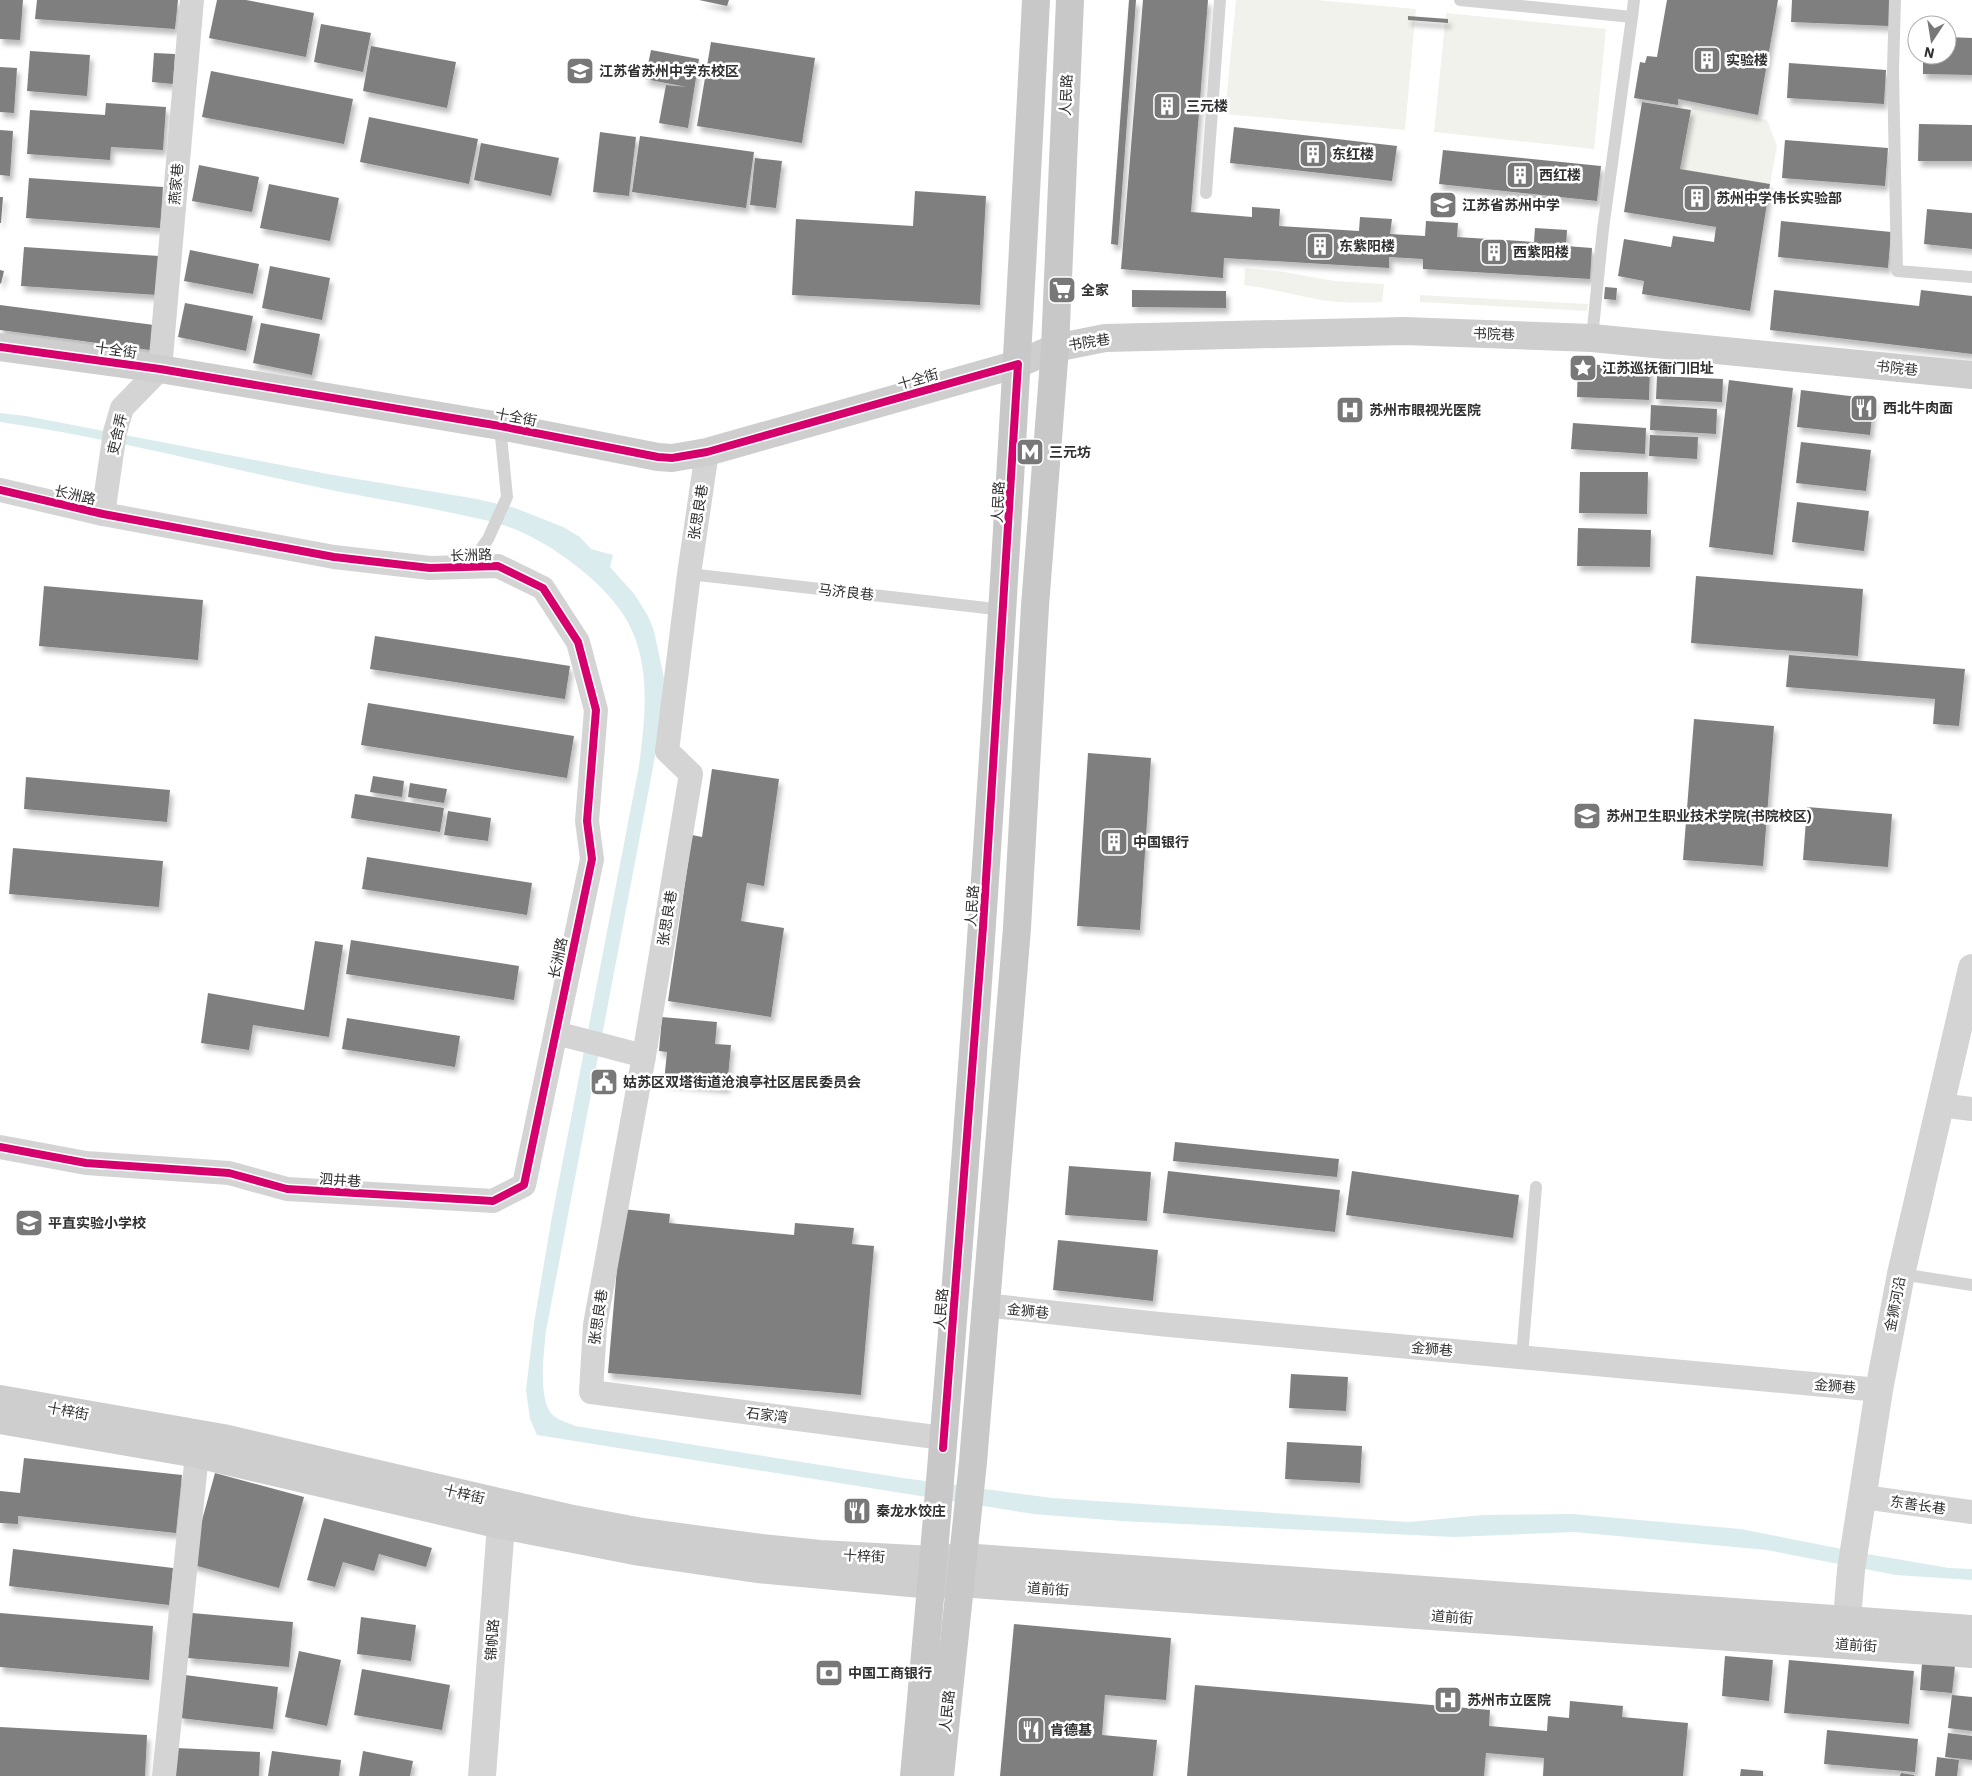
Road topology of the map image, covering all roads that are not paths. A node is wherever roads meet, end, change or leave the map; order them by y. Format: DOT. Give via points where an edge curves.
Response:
graph roads {
  1 [pos="192,0"];
  2 [pos="1036,0"];
  3 [pos="1070,0"];
  4 [pos="1220,0"];
  5 [pos="1460,0"];
  6 [pos="1634,0"];
  7 [pos="1895,0"];
  8 [pos="1632,17"];
  9 [pos="1206,193"];
  10 [pos="1972,277"];
  11 [pos="1592,338"];
  12 [pos="0,347"];
  13 [pos="1055,348"];
  14 [pos="1018,364"];
  15 [pos="160,369"];
  16 [pos="1972,375"];
  17 [pos="500,426"];
  18 [pos="707,452"];
  19 [pos="0,490"];
  20 [pos="103,514"];
  21 [pos="468,567"];
  22 [pos="689,574"];
  23 [pos="1004,610"];
  24 [pos="1972,968"];
  25 [pos="567,1035"];
  26 [pos="644,1056"];
  27 [pos="1940,1105"];
  28 [pos="1972,1109"];
  29 [pos="0,1147"];
  30 [pos="1536,1187"];
  31 [pos="1901,1274"];
  32 [pos="1972,1285"];
  33 [pos="984,1306"];
  34 [pos="1522,1357"];
  35 [pos="1879,1390"];
  36 [pos="591,1392"];
  37 [pos="0,1399"];
  38 [pos="0,1420"];
  39 [pos="943,1443"];
  40 [pos="198,1454"];
  41 [pos="1864,1497"];
  42 [pos="1972,1512"];
  43 [pos="503,1514"];
  44 [pos="961,1570"];
  45 [pos="933,1572"];
  46 [pos="1972,1629"];
  47 [pos="1846,1632"];
  48 [pos="1972,1654"];
  49 [pos="164,1776"];
  50 [pos="482,1776"];
  51 [pos="914,1776"];
  52 [pos="940,1776"];
  1 -- 15 [label="street, 燕家巷"];
  2 -- 14 [label="main road, 人民路"];
  3 -- 13 [label="main road, 人民路"];
  4 -- 9 [label="lane"];
  5 -- 8 [label="lane"];
  6 -- 8 [label="lane"];
  7 -- 10 [label="lane" via="1893,70 1897,271"];
  8 -- 11 [label="lane"];
  11 -- 13 [label="main road, 书院巷" via="1404,331 1105,338"];
  11 -- 16 [label="main road, 书院巷"];
  12 -- 15 [label="main road, 十全街"];
  13 -- 14 [label="main road, 书院巷"];
  13 -- 33 [label="main road, 人民路" via="1035,606 1017,922"];
  14 -- 18 [label="main road, 十全街"];
  14 -- 23 [label="main road, 人民路"];
  15 -- 17 [label="main road, 十全街"];
  15 -- 20 [label="street, 吏舍弄" via="122,408 114,432"];
  17 -- 18 [label="main road, 十全街" via="658,458"];
  17 -- 21 [label="lane" via="507,497 488,539"];
  18 -- 22 [label="street, 张思良巷"];
  19 -- 20 [label="street, 长洲路"];
  20 -- 21 [label="street, 长洲路" via="334,557 430,568"];
  21 -- 25 [label="street, 长洲路" via="498,566 543,588 578,642 596,710 587,821 592,859"];
  22 -- 23 [label="lane, 马济良巷"];
  22 -- 26 [label="street, 张思良巷" via="667,751 691,774"];
  23 -- 39 [label="main road, 人民路"];
  24 -- 27 [label="street, 金狮河沿"];
  25 -- 26 [label="street"];
  25 -- 29 [label="street, 泗井巷" via="524,1185 493,1201 288,1189 229,1173 86,1163"];
  26 -- 36 [label="street, 张思良巷" via="595,1324"];
  27 -- 28 [label="street"];
  27 -- 31 [label="street, 金狮河沿"];
  30 -- 34 [label="lane"];
  31 -- 32 [label="lane"];
  31 -- 35 [label="street, 金狮河沿"];
  33 -- 34 [label="street, 金狮巷"];
  33 -- 44 [label="main road, 人民路" via="973,1462"];
  34 -- 35 [label="street, 金狮巷"];
  35 -- 41 [label="street, 金狮河沿"];
  36 -- 39 [label="street, 石家湾"];
  37 -- 43 [label="main road, 十梓街" via="223,1438"];
  38 -- 40 [label="main road, 十梓街"];
  39 -- 45 [label="main road, 人民路"];
  40 -- 43 [label="main road, 十梓街"];
  40 -- 49 [label="street"];
  41 -- 42 [label="street, 东善长巷"];
  41 -- 47 [label="street, 金狮河沿" via="1853,1558"];
  43 -- 45 [label="main road, 十梓街" via="568,1518 697,1540 820,1554"];
  43 -- 50 [label="street, 锦帆路"];
  44 -- 45 [label="main road, 道前街"];
  44 -- 47 [label="main road, 道前街"];
  44 -- 52 [label="main road, 人民路"];
  45 -- 51 [label="main road, 人民路"];
  46 -- 47 [label="main road, 道前街"];
  47 -- 48 [label="main road, 道前街"];
}
